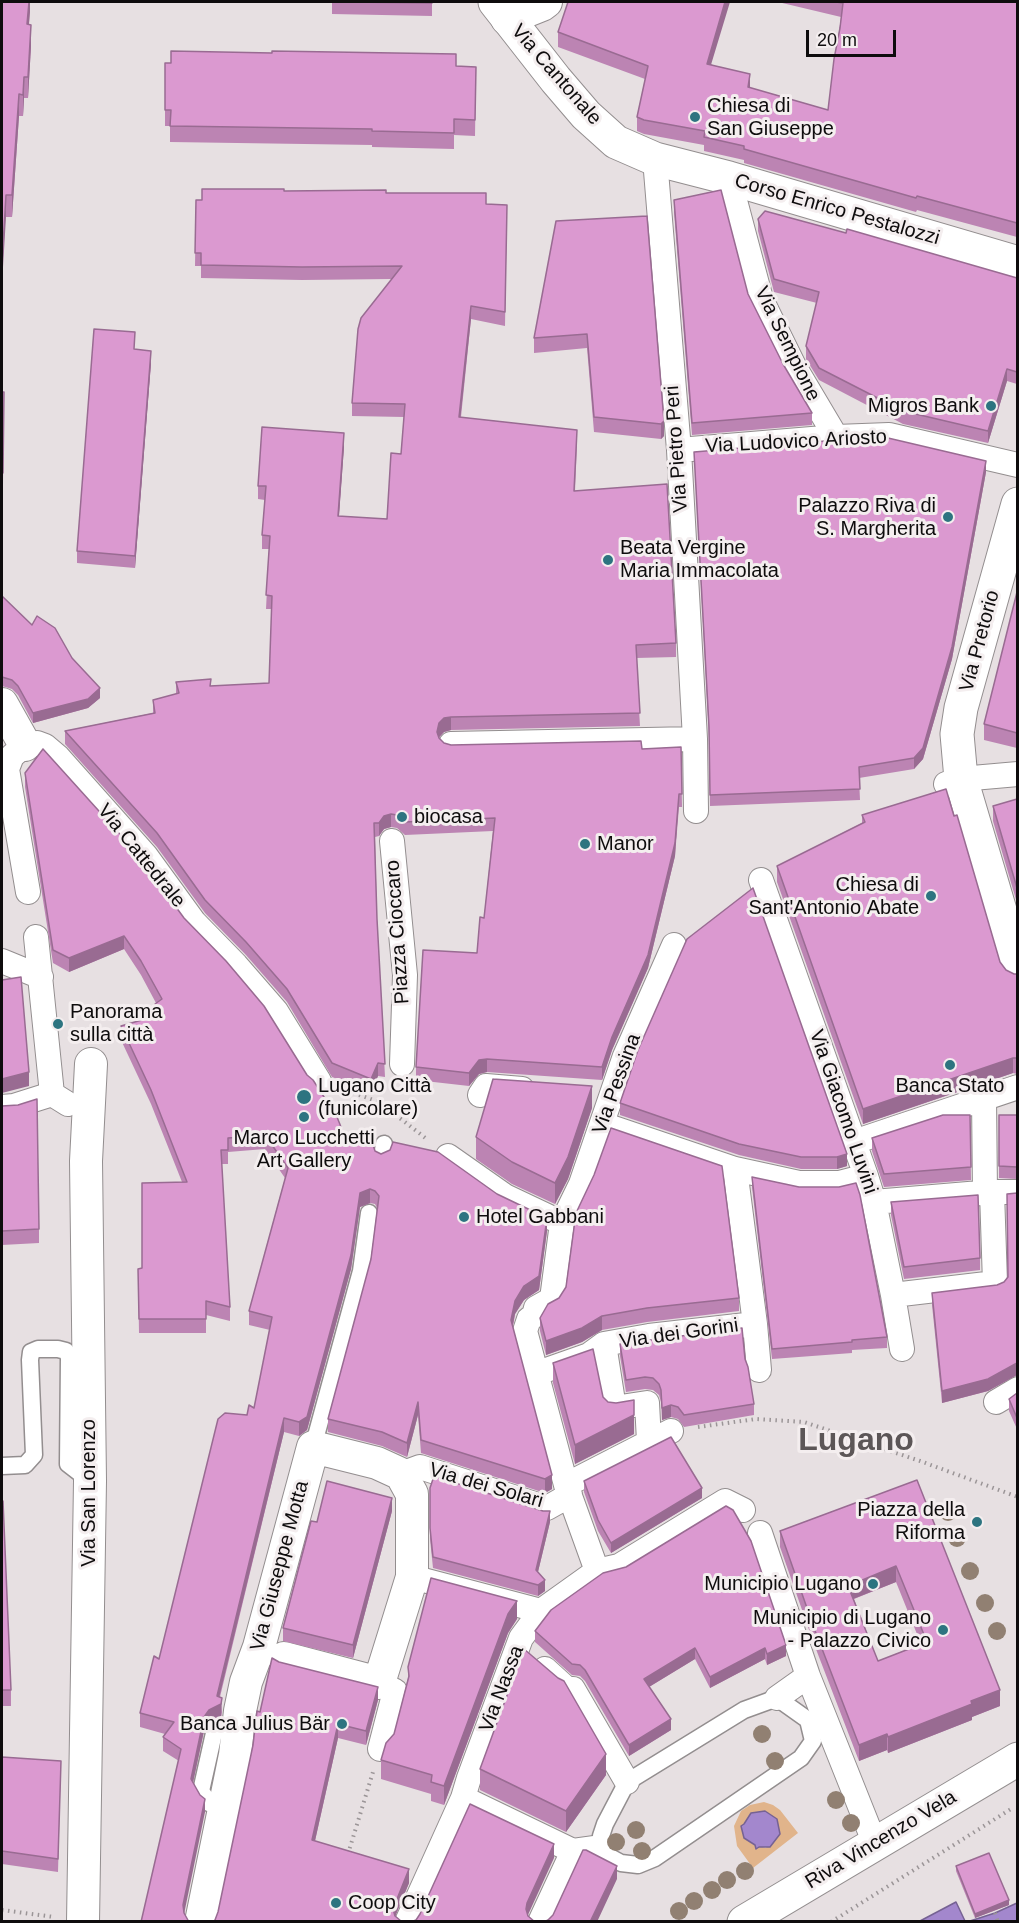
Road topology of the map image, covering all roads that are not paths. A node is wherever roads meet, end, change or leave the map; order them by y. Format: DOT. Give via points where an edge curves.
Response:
graph roads {
  1 [pos="546,2"];
  2 [pos="501,10"];
  3 [pos="655,159"];
  4 [pos="729,178"];
  5 [pos="1017,263"];
  6 [pos="836,436"];
  7 [pos="679,450"];
  8 [pos="1017,465"];
  9 [pos="1017,504"];
  10 [pos="2,704"];
  11 [pos="695,739"];
  12 [pos="451,744"];
  13 [pos="26,745"];
  14 [pos="1017,774"];
  15 [pos="953,782"];
  16 [pos="696,811"];
  17 [pos="392,841"];
  18 [pos="761,880"];
  19 [pos="28,892"];
  20 [pos="36,937"];
  21 [pos="674,945"];
  22 [pos="2,961"];
  23 [pos="1017,971"];
  24 [pos="41,977"];
  25 [pos="91,1064"];
  26 [pos="402,1064"];
  27 [pos="319,1081"];
  28 [pos="1017,1087"];
  29 [pos="547,1091"];
  30 [pos="480,1095"];
  31 [pos="984,1098"];
  32 [pos="2,1107"];
  33 [pos="602,1124"];
  34 [pos="854,1142"];
  35 [pos="448,1156"];
  36 [pos="735,1169"];
  37 [pos="866,1176"];
  38 [pos="1017,1192"];
  39 [pos="988,1193"];
  40 [pos="874,1202"];
  41 [pos="369,1213"];
  42 [pos="562,1223"];
  43 [pos="893,1295"];
  44 [pos="755,1324"];
  45 [pos="604,1344"];
  46 [pos="902,1349"];
  47 [pos="759,1370"];
  48 [pos="535,1374"];
  49 [pos="1017,1389"];
  50 [pos="996,1402"];
  51 [pos="660,1436"];
  52 [pos="313,1447"];
  53 [pos="2,1466"];
  54 [pos="401,1474"];
  55 [pos="90,1481"];
  56 [pos="568,1490"];
  57 [pos="743,1510"];
  58 [pos="760,1533"];
  59 [pos="597,1571"];
  60 [pos="412,1578"];
  61 [pos="541,1611"];
  62 [pos="518,1646"];
  63 [pos="284,1658"];
  64 [pos="808,1676"];
  65 [pos="379,1683"];
  66 [pos="777,1698"];
  67 [pos="229,1726"];
  68 [pos="381,1749"];
  69 [pos="1017,1758"];
  70 [pos="627,1782"];
  71 [pos="463,1798"];
  72 [pos="225,1808"];
  73 [pos="875,1844"];
  74 [pos="602,1847"];
  75 [pos="573,1851"];
  76 [pos="69,1919"];
  77 [pos="201,1922"];
  78 [pos="407,1922"];
  79 [pos="540,1922"];
  80 [pos="744,1922"];
  1 -- 2 [label="street"];
  2 -- 3 [label="main road, Via Cantonale" via="586,115 616,142"];
  3 -- 4 [label="main road, Corso Enrico Pestalozzi"];
  3 -- 7 [label="street, Via Pietro Peri"];
  4 -- 5 [label="main road, Corso Enrico Pestalozzi"];
  4 -- 6 [label="street, Via Sempione" via="761,299 795,368"];
  6 -- 7 [label="street, Via Ludovico Ariosto"];
  6 -- 8 [label="street, Via Ludovico Ariosto" via="889,435"];
  7 -- 11 [label="street, Via Pietro Peri"];
  9 -- 15 [label="main road, Via Pretorio" via="961,708"];
  10 -- 13 [label="street"];
  11 -- 12 [label="street"];
  11 -- 16 [label="street, Via Pietro Peri"];
  13 -- 19 [label="street" via="12,756 7,769 13,859"];
  13 -- 27 [label="street, Via Cattedrale" via="45,746 58,757 147,856 194,922 276,1011"];
  14 -- 15 [label="street"];
  15 -- 23 [label="main road, Via Pretorio"];
  17 -- 26 [label="street, Piazza Cioccaro" via="405,975"];
  18 -- 34 [label="street, Via Giacomo Luvini"];
  20 -- 24 [label="street"];
  21 -- 33 [label="street, Via Pessina" via="625,1056 600,1094"];
  22 -- 24 [label="street"];
  24 -- 32 [label="street" via="60,1099"];
  25 -- 55 [label="street, Via San Lorenzo" via="86,1161"];
  28 -- 31 [label="street"];
  29 -- 30 [label="street" via="486,1086"];
  31 -- 34 [label="street"];
  31 -- 39 [label="street"];
  33 -- 36 [label="street"];
  33 -- 42 [label="street, Via Pessina" via="581,1184"];
  34 -- 37 [label="street, Via Giacomo Luvini"];
  35 -- 42 [label="street" via="505,1196"];
  36 -- 37 [label="street" via="799,1183 839,1183"];
  36 -- 44 [label="street"];
  37 -- 40 [label="street, Via Giacomo Luvini"];
  38 -- 39 [label="street"];
  39 -- 40 [label="street"];
  39 -- 43 [label="street" via="995,1283"];
  40 -- 43 [label="street, Via Giacomo Luvini"];
  41 -- 52 [label="lane, Via Giuseppe Motta" via="361,1271"];
  42 -- 48 [label="street, Via Pessina" via="552,1299 536,1308 525,1331"];
  43 -- 46 [label="street, Via Giacomo Luvini"];
  44 -- 45 [label="street, Via dei Gorini"];
  44 -- 47 [label="street"];
  45 -- 48 [label="street, Via dei Gorini" via="589,1355"];
  45 -- 51 [label="street, Via dei Gorini" via="614,1408 647,1403"];
  48 -- 56 [label="street, Via Pessina"];
  49 -- 50 [label="street"];
  51 -- 56 [label="street, Via dei Solari"];
  52 -- 54 [label="street" via="377,1463"];
  52 -- 72 [label="street, Via Giuseppe Motta" via="246,1682"];
  53 -- 55 [label="lane" via="26,1465 34,1455 31,1352 58,1349 66,1351 69,1357 68,1464"];
  54 -- 56 [label="street, Via dei Solari" via="420,1467 547,1508"];
  54 -- 60 [label="street" via="411,1494"];
  55 -- 76 [label="street, Via San Lorenzo"];
  56 -- 59 [label="street, Via Pessina"];
  57 -- 59 [label="street, Via Nassa" via="725,1501 619,1566"];
  58 -- 64 [label="street"];
  59 -- 61 [label="street, Via Nassa"];
  60 -- 61 [label="street"];
  60 -- 65 [label="street"];
  61 -- 62 [label="street, Via Nassa"];
  62 -- 70 [label="street" via="567,1689 573,1689"];
  62 -- 71 [label="street, Via Nassa"];
  63 -- 65 [label="street"];
  64 -- 66 [label="street"];
  64 -- 73 [label="street"];
  65 -- 68 [label="street" via="395,1691"];
  66 -- 70 [label="lane" via="744,1710"];
  66 -- 74 [label="lane" via="808,1720 813,1741 801,1758 655,1858 638,1865 621,1863 608,1856"];
  67 -- 72 [label="lane" via="214,1733 201,1791 209,1803"];
  69 -- 73 [label="main road, Riva Vincenzo Vela"];
  70 -- 74 [label="lane" via="605,1824"];
  71 -- 75 [label="street"];
  71 -- 78 [label="street, Via Nassa"];
  72 -- 77 [label="street, Via Giuseppe Motta"];
  73 -- 80 [label="main road, Riva Vincenzo Vela"];
  74 -- 75 [label="street"];
  75 -- 79 [label="street"];
}
